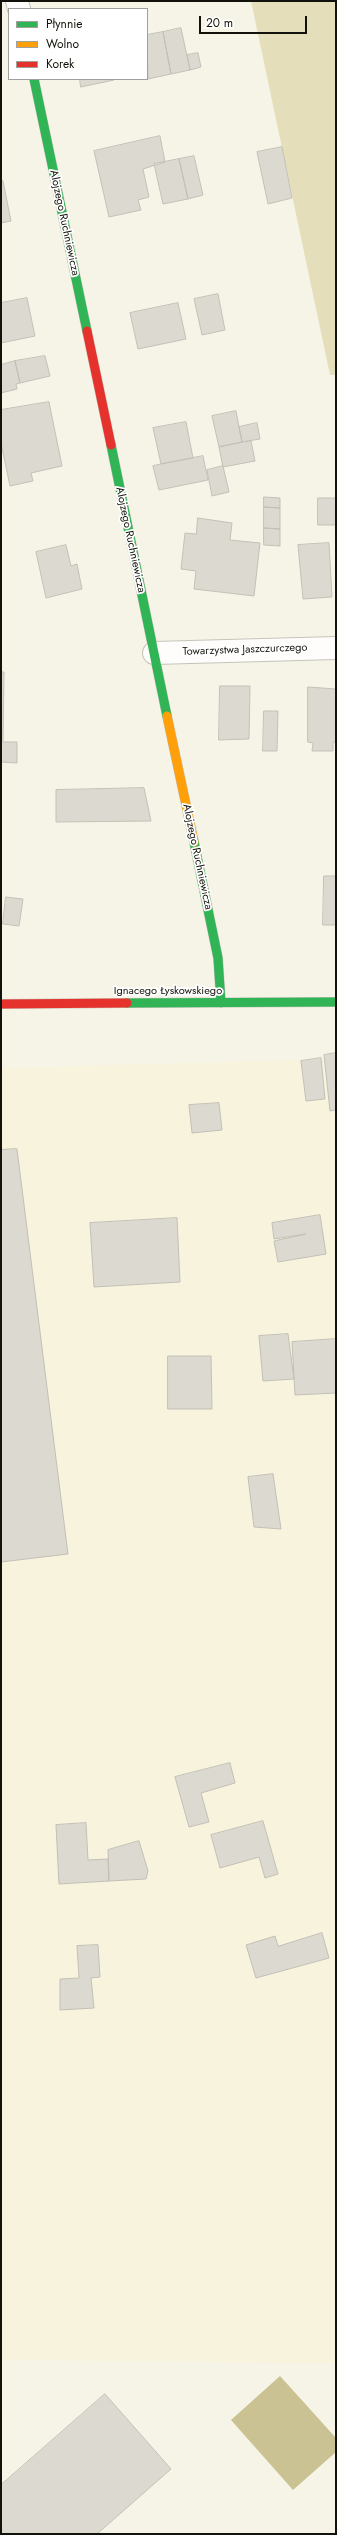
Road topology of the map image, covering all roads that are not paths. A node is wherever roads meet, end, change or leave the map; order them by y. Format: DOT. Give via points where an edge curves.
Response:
graph roads {
  1 [pos="34,80"];
  2 [pos="336,648"];
  3 [pos="154,653"];
  4 [pos="221,1002"];
  5 [pos="336,1002"];
  6 [pos="1,1004"];
  1 -- 3 [label="street, Alojzego Ruchniewicza"];
  2 -- 3 [label="street, Towarzystwa Jaszczurczego"];
  3 -- 4 [label="street, Alojzego Ruchniewicza" via="218,958"];
  4 -- 5 [label="street, Ignacego Łyskowskiego"];
  4 -- 6 [label="street, Ignacego Łyskowskiego"];
}
